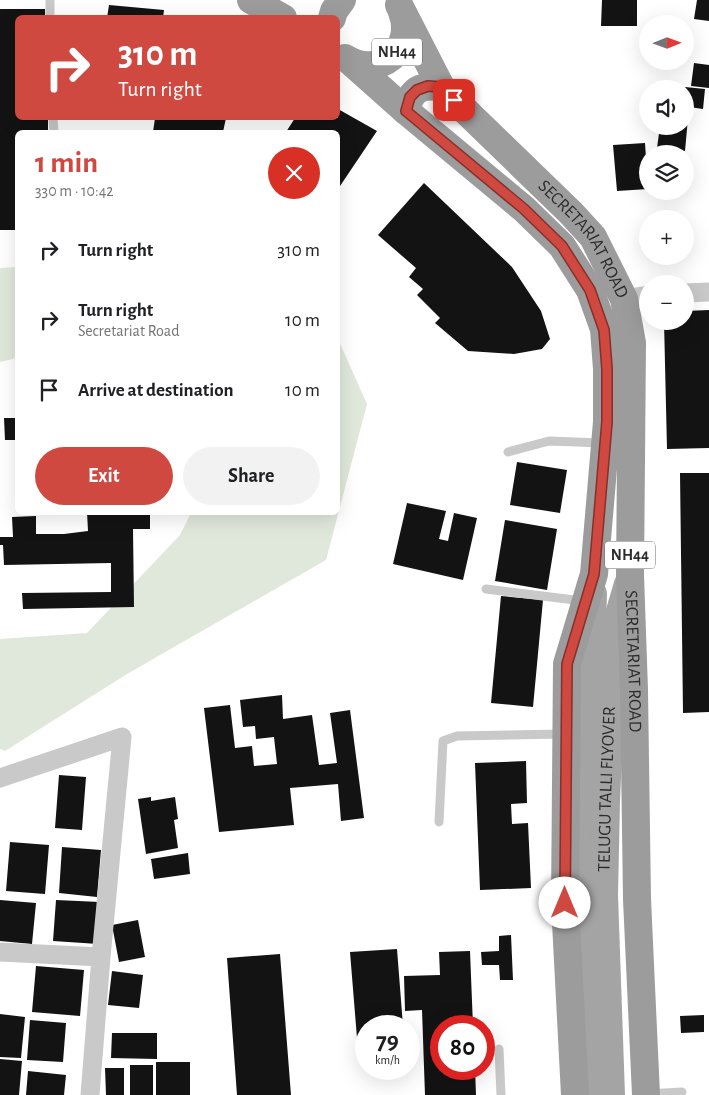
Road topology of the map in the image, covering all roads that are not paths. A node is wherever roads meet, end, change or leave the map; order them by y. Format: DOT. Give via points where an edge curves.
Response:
graph roads {
  1 [pos="50,0"];
  2 [pos="251,0"];
  3 [pos="342,0"];
  4 [pos="396,1"];
  5 [pos="50,15"];
  6 [pos="278,15"];
  7 [pos="333,15"];
  8 [pos="344,56"];
  9 [pos="441,87"];
  10 [pos="406,111"];
  11 [pos="709,292"];
  12 [pos="694,293"];
  13 [pos="636,297"];
  14 [pos="605,444"];
  15 [pos="508,452"];
  16 [pos="594,574"];
  17 [pos="630,576"];
  18 [pos="486,589"];
  19 [pos="586,601"];
  20 [pos="565,734"];
  21 [pos="0,778"];
  22 [pos="439,822"];
  23 [pos="593,896"];
  24 [pos="0,952"];
  25 [pos="100,957"];
  26 [pos="499,1049"];
  27 [pos="682,1092"];
  28 [pos="646,1094"];
  29 [pos="90,1095"];
  30 [pos="501,1095"];
  31 [pos="574,1095"];
  32 [pos="591,1095"];
  33 [pos="611,1095"];
  1 -- 5 [label="lane"];
  2 -- 6 [label="highway"];
  3 -- 7 [label="highway"];
  4 -- 8 [label="highway, NH44" via="404,18 405,37 400,49 377,65 364,66"];
  4 -- 9 [label="highway, NH44"];
  8 -- 10 [label="highway, NH44"];
  9 -- 10 [label="highway" via="428,86 417,90 410,97"];
  9 -- 13 [label="highway, SECRETARIAT ROAD / NH44" via="594,237"];
  10 -- 14 [label="highway, NH44" via="524,209 562,246 590,290 604,330 607,369"];
  11 -- 12 [label="street"];
  13 -- 17 [label="highway, SECRETARIAT ROAD / NH44" via="632,343"];
  14 -- 15 [label="lane" via="549,441"];
  14 -- 16 [label="highway, NH44"];
  16 -- 19 [label="highway, NH44"];
  16 -- 23 [label="main road, TELUGU TALLI FLYOVER" via="591,640"];
  17 -- 23 [label="main road, TELUGU TALLI FLYOVER" via="613,635 606,801"];
  17 -- 28 [label="highway, SECRETARIAT ROAD / NH44" via="637,899"];
  18 -- 19 [label="lane"];
  19 -- 20 [label="highway, NH44" via="567,664"];
  20 -- 22 [label="lane" via="457,736 442,741"];
  20 -- 31 [label="highway, NH44" via="565,903"];
  21 -- 25 [label="street" via="122,737"];
  23 -- 32 [label="main road, TELUGU TALLI FLYOVER"];
  23 -- 33 [label="main road, TELUGU TALLI FLYOVER"];
  24 -- 25 [label="street"];
  25 -- 29 [label="street"];
  26 -- 30 [label="lane"];
  27 -- 28 [label="lane"];
}
